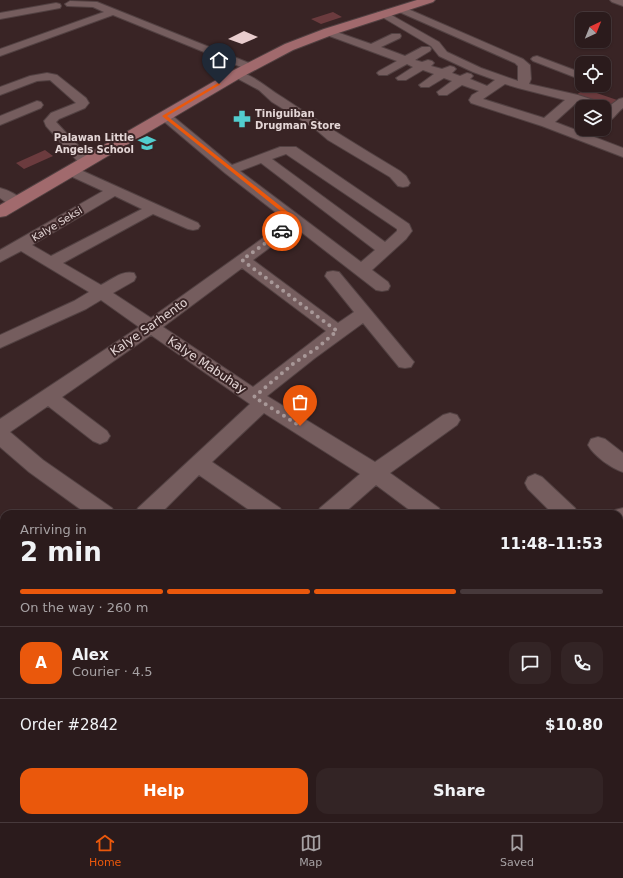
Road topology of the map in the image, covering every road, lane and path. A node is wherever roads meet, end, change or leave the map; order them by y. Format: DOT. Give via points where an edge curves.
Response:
graph roads {
  1 [pos="35,0"];
  2 [pos="41,0"];
  3 [pos="96,0"];
  4 [pos="428,0"];
  5 [pos="614,0"];
  6 [pos="74,2"];
  7 [pos="623,3"];
  8 [pos="56,6"];
  9 [pos="401,8"];
  10 [pos="112,12"];
  11 [pos="382,14"];
  12 [pos="4,16"];
  13 [pos="25,31"];
  14 [pos="328,32"];
  15 [pos="396,36"];
  16 [pos="39,39"];
  17 [pos="484,46"];
  18 [pos="400,48"];
  19 [pos="366,49"];
  20 [pos="426,49"];
  21 [pos="0,53"];
  22 [pos="388,54"];
  23 [pos="443,54"];
  24 [pos="378,60"];
  25 [pos="405,61"];
  26 [pos="458,61"];
  27 [pos="254,64"];
  28 [pos="524,65"];
  29 [pos="421,67"];
  30 [pos="477,70"];
  31 [pos="383,73"];
  32 [pos="237,74"];
  33 [pos="441,74"];
  34 [pos="575,74"];
  35 [pos="402,78"];
  36 [pos="503,80"];
  37 [pos="460,81"];
  38 [pos="425,85"];
  39 [pos="522,86"];
  40 [pos="575,89"];
  41 [pos="488,90"];
  42 [pos="0,91"];
  43 [pos="443,92"];
  44 [pos="568,96"];
  45 [pos="578,100"];
  46 [pos="623,102"];
  47 [pos="37,105"];
  48 [pos="611,111"];
  49 [pos="165,116"];
  50 [pos="0,121"];
  51 [pos="546,123"];
  52 [pos="590,136"];
  53 [pos="587,140"];
  54 [pos="623,153"];
  55 [pos="262,158"];
  56 [pos="86,162"];
  57 [pos="230,170"];
  58 [pos="71,171"];
  59 [pos="403,183"];
  60 [pos="115,190"];
  61 [pos="0,192"];
  62 [pos="16,202"];
  63 [pos="152,209"];
  64 [pos="0,212"];
  65 [pos="296,221"];
  66 [pos="193,226"];
  67 [pos="21,245"];
  68 [pos="385,250"];
  69 [pos="0,258"];
  70 [pos="242,260"];
  71 [pos="52,262"];
  72 [pos="361,271"];
  73 [pos="333,276"];
  74 [pos="128,277"];
  75 [pos="382,286"];
  76 [pos="102,293"];
  77 [pos="366,313"];
  78 [pos="151,327"];
  79 [pos="337,331"];
  80 [pos="0,342"];
  81 [pos="405,362"];
  82 [pos="48,396"];
  83 [pos="258,400"];
  84 [pos="450,420"];
  85 [pos="0,429"];
  86 [pos="0,435"];
  87 [pos="100,436"];
  88 [pos="598,445"];
  89 [pos="198,463"];
  90 [pos="623,464"];
  91 [pos="375,473"];
  92 [pos="535,483"];
  93 [pos="98,510"];
  94 [pos="150,510"];
  95 [pos="266,510"];
  96 [pos="333,510"];
  97 [pos="426,510"];
  98 [pos="563,510"];
  1 -- 12 [label="street"];
  2 -- 8 [label="street" via="43,3"];
  3 -- 27 [label="street"];
  4 -- 9 [label="main road"];
  5 -- 7 [label="street"];
  6 -- 8 [label="street"];
  6 -- 10 [label="street" via="94,4"];
  8 -- 12 [label="street"];
  9 -- 11 [label="main road"];
  9 -- 17 [label="street"];
  10 -- 16 [label="street"];
  10 -- 27 [label="street"];
  11 -- 14 [label="main road"];
  11 -- 23 [label="street" via="435,44"];
  13 -- 16 [label="street"];
  14 -- 19 [label="street"];
  14 -- 27 [label="main road" via="298,42"];
  15 -- 19 [label="street"];
  16 -- 21 [label="street"];
  17 -- 26 [label="street"];
  17 -- 28 [label="street"];
  18 -- 22 [label="street"];
  19 -- 22 [label="street"];
  20 -- 25 [label="street"];
  22 -- 24 [label="street"];
  22 -- 25 [label="street"];
  23 -- 26 [label="street"];
  23 -- 29 [label="street"];
  25 -- 29 [label="street"];
  25 -- 31 [label="street"];
  26 -- 30 [label="street"];
  26 -- 33 [label="street"];
  27 -- 32 [label="main road"];
  28 -- 34 [label="street" via="541,57"];
  28 -- 39 [label="street" via="525,79"];
  29 -- 33 [label="street"];
  29 -- 35 [label="street"];
  30 -- 36 [label="street"];
  30 -- 37 [label="street"];
  32 -- 49 [label="main road"];
  32 -- 59 [label="street" via="264,88 395,174"];
  33 -- 37 [label="street"];
  33 -- 38 [label="street"];
  36 -- 39 [label="street"];
  36 -- 41 [label="street"];
  37 -- 41 [label="street"];
  37 -- 43 [label="street"];
  39 -- 44 [label="street"];
  40 -- 44 [label="street"];
  41 -- 51 [label="street" via="476,100"];
  42 -- 56 [label="street" via="39,77 53,77 83,103 50,121"];
  44 -- 45 [label="street"];
  44 -- 51 [label="street"];
  46 -- 48 [label="street"];
  47 -- 50 [label="street"];
  49 -- 56 [label="main road"];
  49 -- 57 [label="street"];
  51 -- 53 [label="street"];
  52 -- 53 [label="street"];
  53 -- 54 [label="street"];
  55 -- 57 [label="street"];
  55 -- 68 [label="street"];
  55 -- 68 [label="street" via="291,150 398,222 405,230"];
  56 -- 58 [label="main road"];
  57 -- 65 [label="street"];
  58 -- 60 [label="street"];
  58 -- 62 [label="main road"];
  60 -- 63 [label="street"];
  60 -- 67 [label="street, Kalye Seksi"];
  61 -- 62 [label="street"];
  62 -- 64 [label="main road"];
  63 -- 66 [label="street"];
  63 -- 71 [label="street"];
  65 -- 70 [label="street, Kalye Sarhento"];
  65 -- 72 [label="street"];
  67 -- 69 [label="street, Kalye Seksi"];
  67 -- 71 [label="street, Kalye Mabuhay"];
  68 -- 72 [label="street"];
  70 -- 78 [label="street, Kalye Sarhento"];
  70 -- 79 [label="street"];
  71 -- 76 [label="street, Kalye Mabuhay"];
  72 -- 75 [label="street"];
  73 -- 77 [label="street"];
  74 -- 76 [label="street"];
  76 -- 78 [label="street, Kalye Mabuhay"];
  76 -- 80 [label="street"];
  77 -- 79 [label="street"];
  77 -- 81 [label="street"];
  78 -- 82 [label="street, Kalye Sarhento"];
  78 -- 83 [label="street, Kalye Mabuhay"];
  79 -- 83 [label="street" via="294,363"];
  82 -- 85 [label="street, Kalye Sarhento"];
  82 -- 87 [label="street"];
  83 -- 89 [label="street"];
  83 -- 91 [label="street, Kalye Mabuhay"];
  84 -- 91 [label="street"];
  86 -- 93 [label="street" via="36,466"];
  88 -- 90 [label="street"];
  89 -- 94 [label="street"];
  89 -- 95 [label="street"];
  91 -- 96 [label="street"];
  91 -- 97 [label="street, Kalye Mabuhay"];
  92 -- 98 [label="street"];
}
